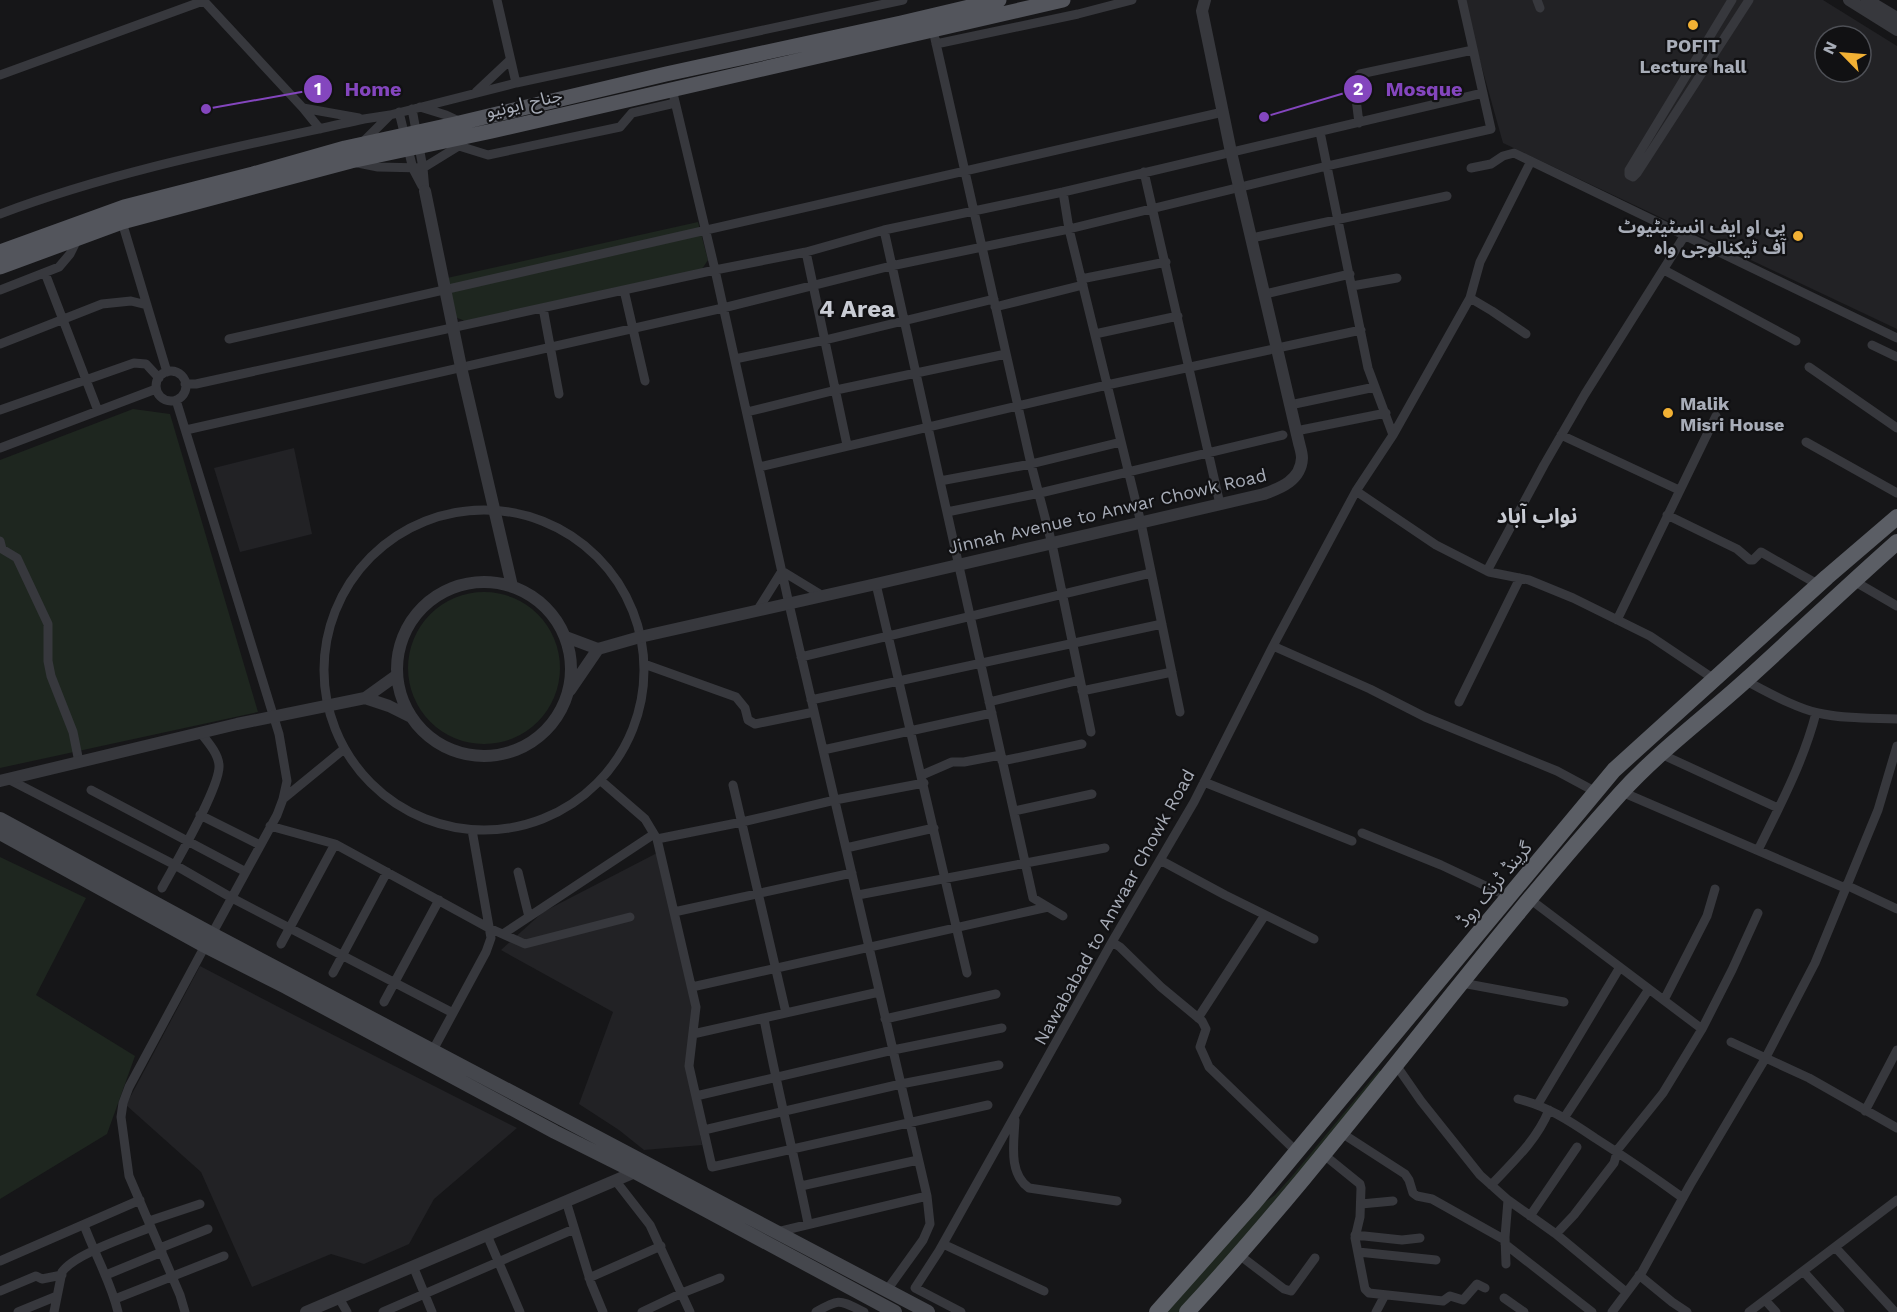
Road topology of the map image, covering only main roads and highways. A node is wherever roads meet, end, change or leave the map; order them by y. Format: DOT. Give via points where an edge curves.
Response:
graph roads {
  1 [pos="999,0"];
  2 [pos="1063,0"];
  3 [pos="412,141"];
  4 [pos="0,252"];
  5 [pos="0,267"];
  6 [pos="1897,517"];
  7 [pos="1897,542"];
  8 [pos="0,819"];
  9 [pos="0,833"];
  10 [pos="209,940"];
  11 [pos="289,981"];
  12 [pos="1381,1052"];
  13 [pos="1396,1065"];
  14 [pos="562,1118"];
  15 [pos="555,1132"];
  16 [pos="639,1166"];
  17 [pos="845,1268"];
  18 [pos="840,1282"];
  19 [pos="895,1312"];
  20 [pos="928,1312"];
  21 [pos="1157,1312"];
  22 [pos="1187,1312"];
  1 -- 3 [label="main road, جناح ایونیو" via="462,123"];
  2 -- 3 [label="main road, جناح ایونیو" via="934,37 674,96 474,135"];
  3 -- 4 [label="main road, جناح ایونیو" via="362,144 124,207"];
  3 -- 5 [label="main road, جناح ایونیو" via="122,222"];
  6 -- 12 [label="highway, گرینڈ ٹرنک روڈ" via="1614,770"];
  7 -- 13 [label="highway" via="1622,792"];
  8 -- 10 [label="main road"];
  9 -- 10 [label="main road"];
  10 -- 11 [label="main road"];
  11 -- 14 [label="main road"];
  11 -- 15 [label="main road"];
  12 -- 13 [label="highway"];
  12 -- 21 [label="highway, گرینڈ ٹرنک روڈ"];
  13 -- 22 [label="highway"];
  14 -- 15 [label="main road"];
  14 -- 16 [label="main road"];
  15 -- 16 [label="main road"];
  16 -- 17 [label="main road"];
  16 -- 18 [label="main road"];
  17 -- 18 [label="main road"];
  17 -- 20 [label="main road"];
  18 -- 19 [label="main road"];
}
